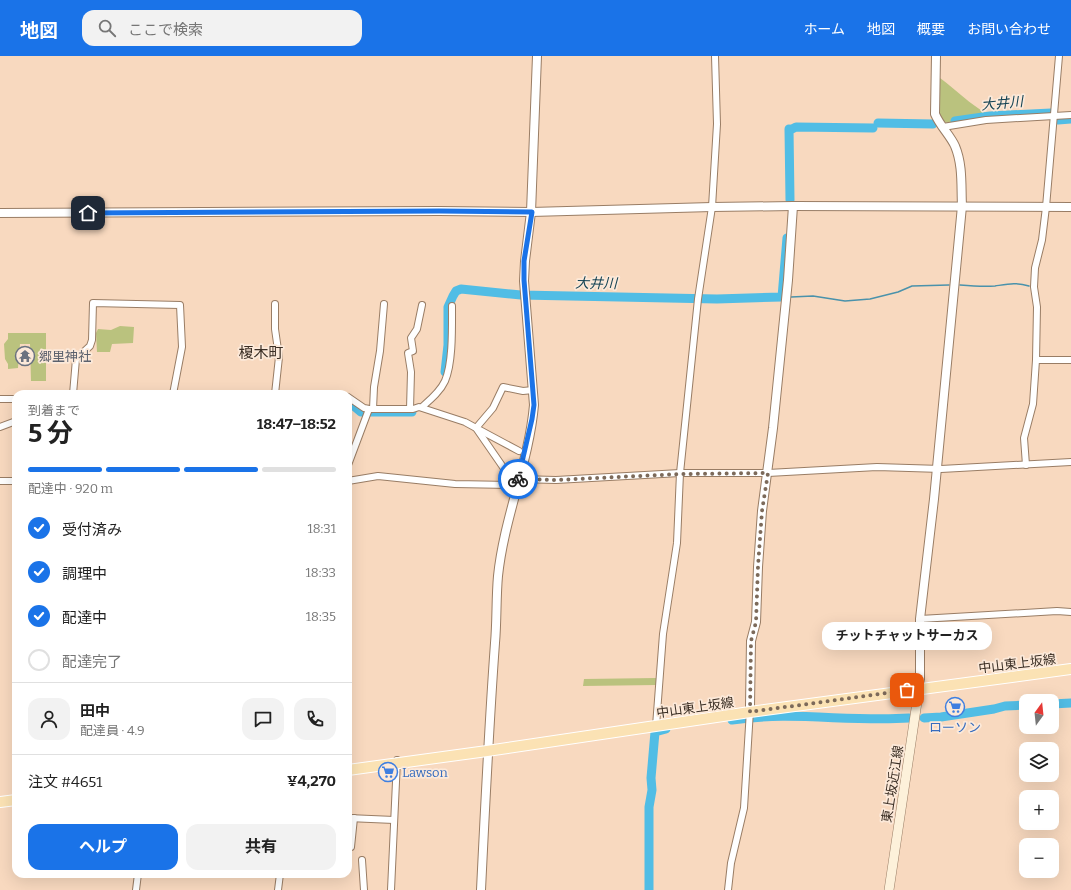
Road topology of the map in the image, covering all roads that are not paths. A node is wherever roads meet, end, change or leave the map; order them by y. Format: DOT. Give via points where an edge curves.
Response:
graph roads {
  1 [pos="537,56"];
  2 [pos="715,56"];
  3 [pos="936,56"];
  4 [pos="1059,56"];
  5 [pos="1071,115"];
  6 [pos="1053,116"];
  7 [pos="943,127"];
  8 [pos="793,206"];
  9 [pos="962,206"];
  10 [pos="712,207"];
  11 [pos="1046,207"];
  12 [pos="1071,207"];
  13 [pos="532,212"];
  14 [pos="0,213"];
  15 [pos="275,304"];
  16 [pos="384,304"];
  17 [pos="422,305"];
  18 [pos="452,306"];
  19 [pos="1036,360"];
  20 [pos="1071,360"];
  21 [pos="73,390"];
  22 [pos="174,390"];
  23 [pos="275,390"];
  24 [pos="533,390"];
  25 [pos="0,399"];
  26 [pos="12,399"];
  27 [pos="352,400"];
  28 [pos="422,407"];
  29 [pos="410,409"];
  30 [pos="369,410"];
  31 [pos="12,422"];
  32 [pos="0,427"];
  33 [pos="476,428"];
  34 [pos="518,451"];
  35 [pos="352,455"];
  36 [pos="1071,462"];
  37 [pos="1026,465"];
  38 [pos="937,469"];
  39 [pos="768,473"];
  40 [pos="680,474"];
  41 [pos="352,480"];
  42 [pos="0,481"];
  43 [pos="12,481"];
  44 [pos="517,482"];
  45 [pos="1071,612"];
  46 [pos="920,619"];
  47 [pos="1071,664"];
  48 [pos="1071,669"];
  49 [pos="920,685"];
  50 [pos="750,714"];
  51 [pos="656,723"];
  52 [pos="487,748"];
  53 [pos="397,761"];
  54 [pos="352,765"];
  55 [pos="352,769"];
  56 [pos="12,800"];
  57 [pos="0,802"];
  58 [pos="12,806"];
  59 [pos="0,808"];
  60 [pos="352,818"];
  61 [pos="394,820"];
  62 [pos="362,860"];
  63 [pos="138,878"];
  64 [pos="280,878"];
  65 [pos="136,890"];
  66 [pos="278,890"];
  67 [pos="364,890"];
  68 [pos="391,890"];
  69 [pos="481,890"];
  70 [pos="728,890"];
  71 [pos="889,890"];
  1 -- 13 [label="street"];
  2 -- 10 [label="street" via="717,124"];
  3 -- 7 [label="street" via="936,114"];
  4 -- 6 [label="street"];
  5 -- 6 [label="street"];
  6 -- 7 [label="street" via="986,120"];
  6 -- 11 [label="street"];
  7 -- 9 [label="street" via="955,145 960,163"];
  8 -- 9 [label="street"];
  8 -- 10 [label="street"];
  8 -- 39 [label="street"];
  9 -- 11 [label="street"];
  9 -- 38 [label="street"];
  10 -- 13 [label="street"];
  10 -- 40 [label="street" via="698,298"];
  11 -- 12 [label="street"];
  11 -- 19 [label="street" via="1034,287 1037,307"];
  13 -- 14 [label="street"];
  13 -- 24 [label="street" via="524,261"];
  15 -- 23 [label="street" via="279,357"];
  16 -- 30 [label="street" via="380,351"];
  17 -- 29 [label="street" via="418,329 411,338 413,351 408,353 411,372"];
  18 -- 28 [label="street" via="445,382"];
  19 -- 20 [label="street"];
  19 -- 37 [label="street" via="1033,404 1024,438"];
  21 -- 22 [label="street" via="76,359 90,346 92,340 93,303 180,305 182,347"];
  24 -- 33 [label="street" via="503,387 493,408"];
  24 -- 44 [label="street" via="532,419"];
  25 -- 26 [label="street"];
  27 -- 30 [label="street"];
  28 -- 29 [label="street"];
  28 -- 33 [label="street"];
  29 -- 30 [label="street"];
  30 -- 35 [label="street"];
  31 -- 32 [label="street"];
  33 -- 34 [label="street"];
  33 -- 44 [label="street" via="505,470"];
  36 -- 37 [label="street"];
  37 -- 38 [label="street"];
  38 -- 39 [label="street" via="878,467"];
  38 -- 46 [label="street"];
  39 -- 40 [label="street"];
  39 -- 50 [label="street" via="762,511 756,622 751,641"];
  40 -- 44 [label="street"];
  40 -- 51 [label="street" via="677,543 663,634"];
  41 -- 44 [label="street" via="378,476 455,484"];
  42 -- 43 [label="street"];
  44 -- 52 [label="street" via="498,576"];
  45 -- 46 [label="street"];
  46 -- 49 [label="street"];
  47 -- 49 [label="main road, 中山東上坂線"];
  48 -- 49 [label="main road, 中山東上坂線"];
  49 -- 50 [label="main road, 中山東上坂線"];
  49 -- 71 [label="main road, 東上坂近江線"];
  50 -- 51 [label="main road, 中山東上坂線"];
  50 -- 70 [label="street" via="744,808 731,863"];
  51 -- 52 [label="main road, 中山東上坂線"];
  52 -- 53 [label="main road, 中山東上坂線"];
  52 -- 69 [label="street"];
  53 -- 54 [label="main road, 中山東上坂線"];
  53 -- 55 [label="main road, 中山東上坂線"];
  53 -- 61 [label="street"];
  56 -- 57 [label="main road"];
  58 -- 59 [label="main road"];
  60 -- 61 [label="street"];
  61 -- 68 [label="street"];
  62 -- 67 [label="street"];
  63 -- 65 [label="street"];
  64 -- 66 [label="street"];
}
